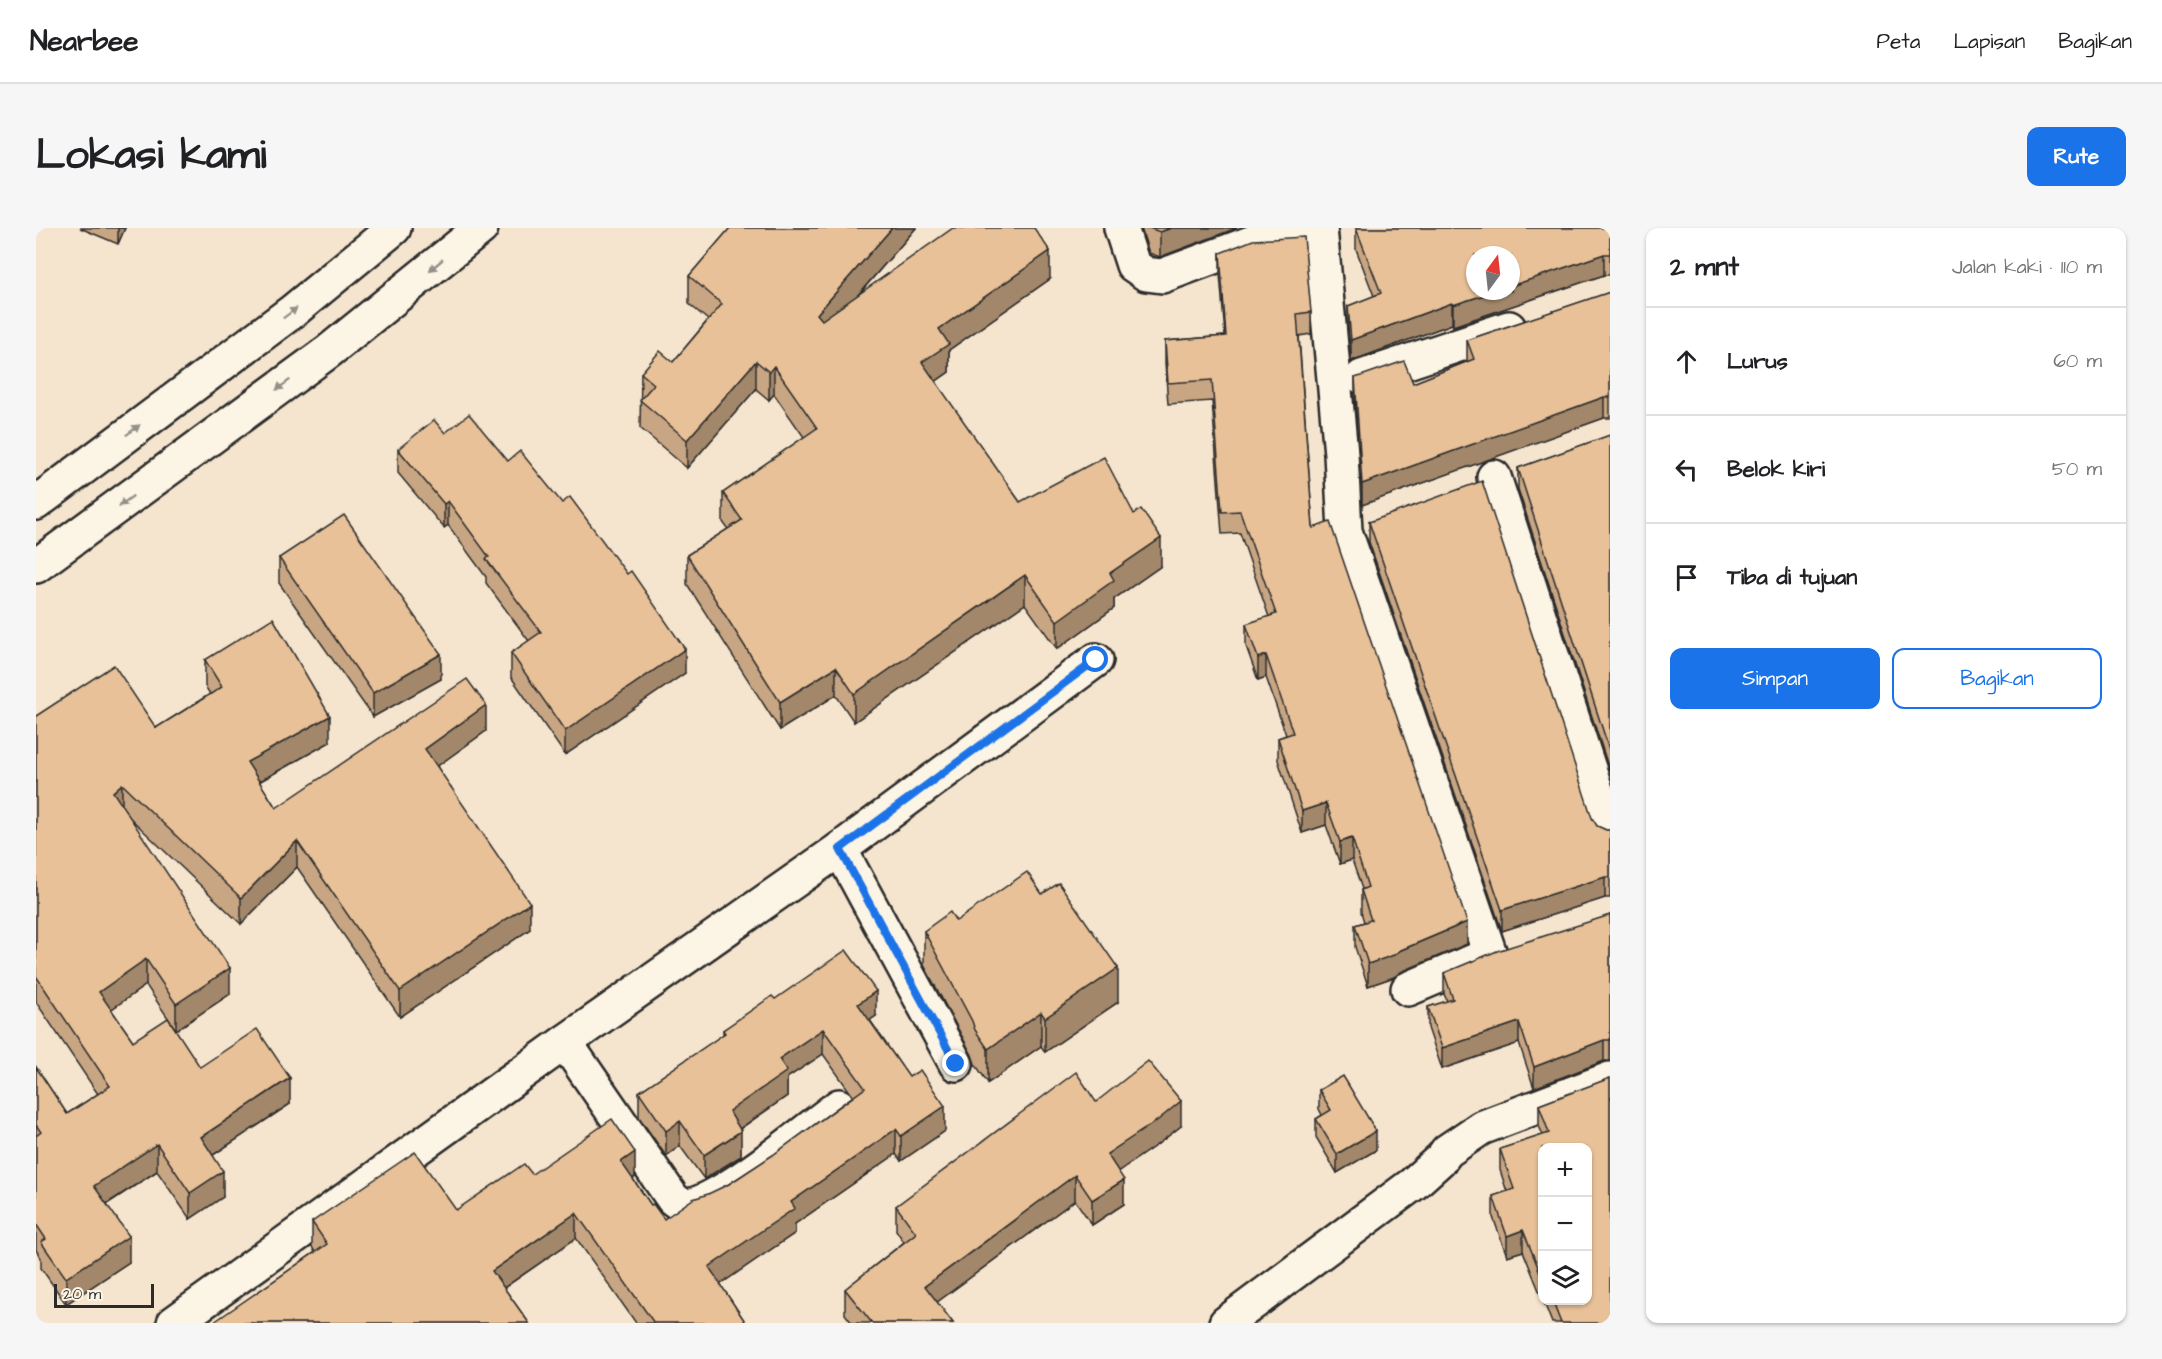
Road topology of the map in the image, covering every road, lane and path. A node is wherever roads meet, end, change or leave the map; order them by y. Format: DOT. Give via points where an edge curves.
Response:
graph roads {
  1 [pos="394,228"];
  2 [pos="481,228"];
  3 [pos="1121,228"];
  4 [pos="1291,228"];
  5 [pos="1320,228"];
  6 [pos="1535,319"];
  7 [pos="1335,386"];
  8 [pos="1526,466"];
  9 [pos="1494,477"];
  10 [pos="1462,488"];
  11 [pos="36,503"];
  12 [pos="1377,519"];
  13 [pos="1345,531"];
  14 [pos="36,566"];
  15 [pos="1096,660"];
  16 [pos="1610,833"];
  17 [pos="840,849"];
  18 [pos="1523,944"];
  19 [pos="1490,954"];
  20 [pos="1408,990"];
  21 [pos="565,1042"];
  22 [pos="956,1064"];
  23 [pos="1610,1079"];
  24 [pos="839,1106"];
  25 [pos="174,1323"];
  26 [pos="1226,1323"];
  11 -- 1 [label="street, one-way" via="293,311"];
  2 -- 14 [label="street, one-way" via="329,351"];
  3 -- 4 [label="street" via="1133,265 1146,274 1162,276"];
  5 -- 7 [label="street"];
  6 -- 7 [label="street"];
  7 -- 13 [label="street"];
  8 -- 9 [label="street"];
  9 -- 10 [label="street"];
  9 -- 16 [label="street"];
  12 -- 13 [label="street"];
  13 -- 19 [label="street"];
  15 -- 17 [label="street"];
  17 -- 21 [label="street"];
  17 -- 22 [label="street"];
  18 -- 19 [label="street"];
  19 -- 20 [label="street"];
  21 -- 24 [label="street" via="673,1199 684,1207 696,1206 744,1176"];
  21 -- 25 [label="street"];
  23 -- 26 [label="street" via="1481,1128 1447,1151 1413,1184"];
}
